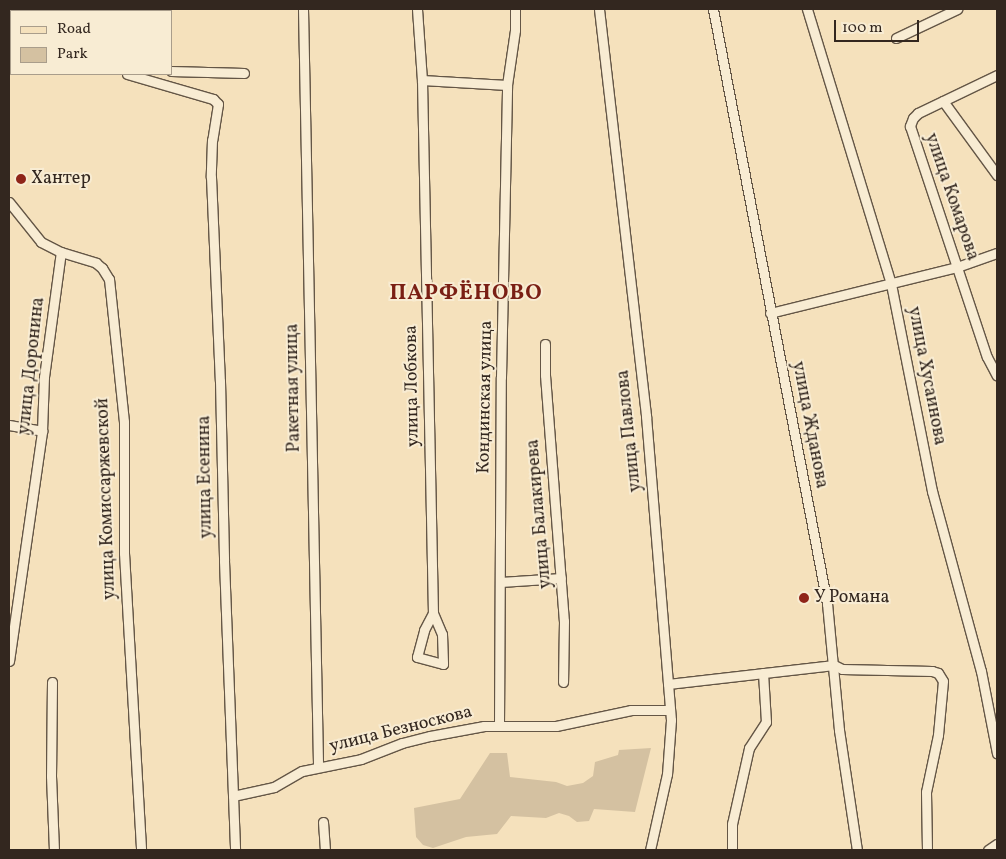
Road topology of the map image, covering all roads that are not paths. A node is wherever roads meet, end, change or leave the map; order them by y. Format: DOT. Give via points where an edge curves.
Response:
graph roads {
  1 [pos="303,9"];
  2 [pos="417,9"];
  3 [pos="515,9"];
  4 [pos="599,9"];
  5 [pos="713,9"];
  6 [pos="807,9"];
  7 [pos="957,9"];
  8 [pos="896,38"];
  9 [pos="172,71"];
  10 [pos="244,73"];
  11 [pos="997,74"];
  12 [pos="130,75"];
  13 [pos="422,80"];
  14 [pos="507,85"];
  15 [pos="943,101"];
  16 [pos="997,175"];
  17 [pos="9,202"];
  18 [pos="61,252"];
  19 [pos="997,253"];
  20 [pos="958,267"];
  21 [pos="892,284"];
  22 [pos="770,313"];
  23 [pos="545,344"];
  24 [pos="997,376"];
  25 [pos="9,425"];
  26 [pos="42,430"];
  27 [pos="562,578"];
  28 [pos="501,582"];
  29 [pos="433,612"];
  30 [pos="9,661"];
  31 [pos="834,665"];
  32 [pos="763,673"];
  33 [pos="52,682"];
  34 [pos="563,682"];
  35 [pos="668,684"];
  36 [pos="670,710"];
  37 [pos="499,725"];
  38 [pos="997,753"];
  39 [pos="318,766"];
  40 [pos="233,796"];
  41 [pos="323,822"];
  42 [pos="997,844"];
  43 [pos="54,850"];
  44 [pos="141,850"];
  45 [pos="235,850"];
  46 [pos="325,850"];
  47 [pos="650,850"];
  48 [pos="732,850"];
  49 [pos="857,850"];
  50 [pos="927,850"];
  51 [pos="988,850"];
  1 -- 39 [label="street, Ракетная улица"];
  2 -- 13 [label="street, улица Лобкова"];
  3 -- 14 [label="street, Кондинская улица"];
  4 -- 35 [label="street, улица Павлова" via="646,416"];
  5 -- 22 [label="street, улица Жданова"];
  6 -- 21 [label="street, улица Хусаинова"];
  7 -- 8 [label="street"];
  9 -- 10 [label="street"];
  11 -- 15 [label="street, улица Комарова"];
  12 -- 40 [label="street, улица Есенина" via="213,99 218,104 211,176"];
  13 -- 14 [label="street"];
  13 -- 29 [label="street, улица Лобкова"];
  14 -- 28 [label="street, Кондинская улица"];
  15 -- 16 [label="street"];
  15 -- 20 [label="street, улица Комарова" via="918,113 910,126"];
  17 -- 18 [label="street, улица Комиссаржевской" via="41,242"];
  18 -- 26 [label="street, улица Доронина" via="44,377"];
  18 -- 44 [label="street, улица Комиссаржевской" via="96,263 110,279 124,422 124,552"];
  19 -- 20 [label="street"];
  20 -- 21 [label="street"];
  20 -- 24 [label="street, улица Комарова" via="987,356"];
  21 -- 22 [label="street"];
  21 -- 38 [label="street, улица Хусаинова" via="932,491 981,671"];
  22 -- 31 [label="street, улица Жданова" via="827,603"];
  23 -- 27 [label="street, улица Балакирева"];
  25 -- 26 [label="street"];
  26 -- 30 [label="street, улица Доронина"];
  27 -- 28 [label="street"];
  27 -- 34 [label="street, улица Балакирева"];
  28 -- 37 [label="street, Кондинская улица"];
  29 -- 29 [label="street, улица Лобкова" via="417,657 443,664 442,634"];
  31 -- 32 [label="street"];
  31 -- 49 [label="street, улица Жданова" via="839,730"];
  31 -- 50 [label="street" via="842,669 938,673 943,681 938,736 926,792"];
  32 -- 35 [label="street"];
  32 -- 48 [label="street" via="766,722 749,748 734,809"];
  33 -- 43 [label="street"];
  35 -- 36 [label="street, улица Павлова"];
  36 -- 37 [label="street, улица Безноскова" via="631,710 556,726"];
  36 -- 47 [label="street, улица Павлова" via="667,774"];
  37 -- 39 [label="street, улица Безноскова" via="430,736 360,759"];
  39 -- 40 [label="street, улица Безноскова" via="274,787"];
  40 -- 45 [label="street, улица Есенина"];
  41 -- 46 [label="street"];
  42 -- 51 [label="street"];
}
